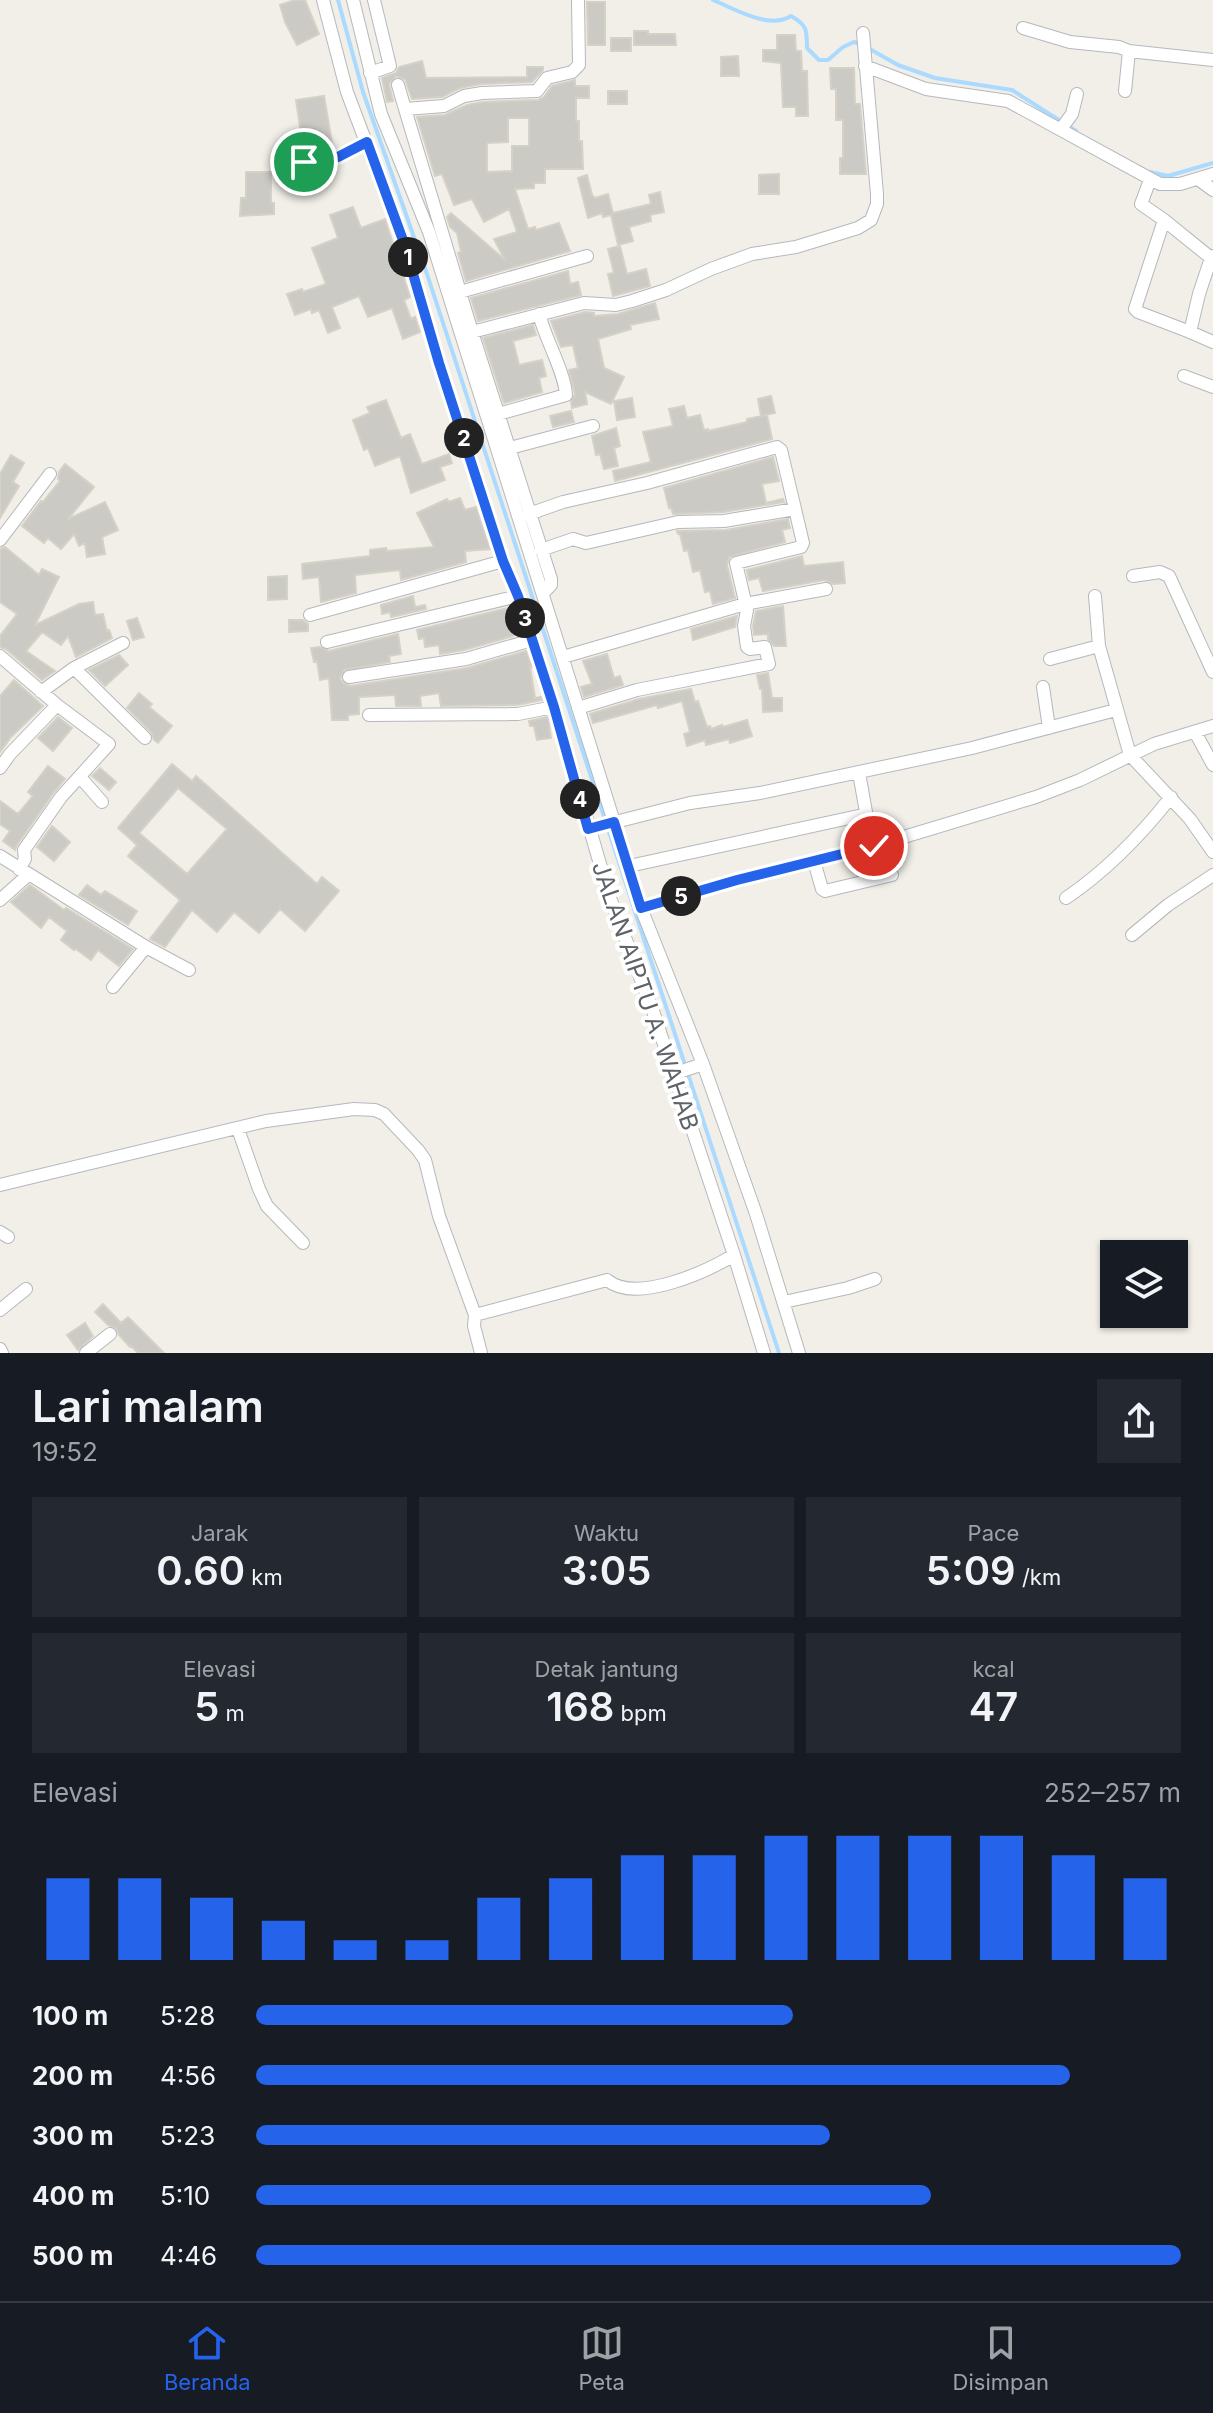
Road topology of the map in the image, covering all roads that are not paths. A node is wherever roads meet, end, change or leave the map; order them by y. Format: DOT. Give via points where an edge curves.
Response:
graph roads {
  1 [pos="323,0"];
  2 [pos="353,0"];
  3 [pos="374,0"];
  4 [pos="578,0"];
  5 [pos="1023,28"];
  6 [pos="863,35"];
  7 [pos="1129,51"];
  8 [pos="1213,60"];
  9 [pos="865,66"];
  10 [pos="370,73"];
  11 [pos="398,85"];
  12 [pos="1125,91"];
  13 [pos="1077,94"];
  14 [pos="405,109"];
  15 [pos="1062,128"];
  16 [pos="367,142"];
  17 [pos="1213,174"];
  18 [pos="284,177"];
  19 [pos="1198,179"];
  20 [pos="1150,180"];
  21 [pos="1213,190"];
  22 [pos="421,201"];
  23 [pos="395,211"];
  24 [pos="1164,220"];
  25 [pos="587,256"];
  26 [pos="1212,257"];
  27 [pos="460,292"];
  28 [pos="539,314"];
  29 [pos="472,332"];
  30 [pos="1190,332"];
  31 [pos="1213,342"];
  32 [pos="1184,376"];
  33 [pos="1213,387"];
  34 [pos="498,414"];
  35 [pos="593,426"];
  36 [pos="510,448"];
  37 [pos="50,474"];
  38 [pos="795,509"];
  39 [pos="529,514"];
  40 [pos="0,540"];
  41 [pos="541,550"];
  42 [pos="503,561"];
  43 [pos="1133,576"];
  44 [pos="826,589"];
  45 [pos="543,593"];
  46 [pos="518,596"];
  47 [pos="1095,596"];
  48 [pos="745,604"];
  49 [pos="310,615"];
  50 [pos="532,640"];
  51 [pos="327,642"];
  52 [pos="123,643"];
  53 [pos="1099,646"];
  54 [pos="0,656"];
  55 [pos="563,657"];
  56 [pos="1050,659"];
  57 [pos="74,668"];
  58 [pos="1213,672"];
  59 [pos="349,677"];
  60 [pos="1043,687"];
  61 [pos="41,692"];
  62 [pos="57,705"];
  63 [pos="554,707"];
  64 [pos="578,708"];
  65 [pos="1116,710"];
  66 [pos="369,715"];
  67 [pos="1213,726"];
  68 [pos="1049,728"];
  69 [pos="1195,732"];
  70 [pos="145,738"];
  71 [pos="1130,755"];
  72 [pos="1213,765"];
  73 [pos="0,768"];
  74 [pos="859,773"];
  75 [pos="80,777"];
  76 [pos="1171,797"];
  77 [pos="102,802"];
  78 [pos="612,823"];
  79 [pos="590,829"];
  80 [pos="1213,852"];
  81 [pos="0,856"];
  82 [pos="814,861"];
  83 [pos="629,866"];
  84 [pos="24,872"];
  85 [pos="892,875"];
  86 [pos="1213,875"];
  87 [pos="1066,898"];
  88 [pos="0,900"];
  89 [pos="641,908"];
  90 [pos="1132,935"];
  91 [pos="146,947"];
  92 [pos="189,970"];
  93 [pos="113,987"];
  94 [pos="700,1065"];
  95 [pos="675,1073"];
  96 [pos="238,1129"];
  97 [pos="0,1185"];
  98 [pos="303,1243"];
  99 [pos="735,1258"];
  100 [pos="875,1279"];
  101 [pos="26,1289"];
  102 [pos="784,1302"];
  103 [pos="0,1310"];
  104 [pos="475,1315"];
  105 [pos="110,1334"];
  106 [pos="86,1353"];
  107 [pos="481,1353"];
  108 [pos="764,1353"];
  109 [pos="799,1353"];
  1 -- 16 [label="street, JALAN AIPTU A. WAHAB" via="347,92"];
  2 -- 10 [label="street"];
  3 -- 10 [label="street" via="390,66"];
  4 -- 14 [label="street" via="579,65 572,72 547,78 537,91 469,95 446,105"];
  5 -- 7 [label="street"];
  6 -- 9 [label="street"];
  7 -- 8 [label="street"];
  7 -- 12 [label="street"];
  9 -- 15 [label="street" via="926,89 1008,101"];
  9 -- 28 [label="street" via="877,194 868,223 796,247 744,256 632,301 584,303"];
  10 -- 22 [label="street" via="381,114"];
  11 -- 14 [label="street"];
  13 -- 15 [label="street"];
  14 -- 22 [label="street"];
  15 -- 20 [label="street"];
  16 -- 18 [label="street" via="338,157 304,162"];
  16 -- 23 [label="street, JALAN AIPTU A. WAHAB"];
  17 -- 19 [label="street"];
  19 -- 20 [label="street" via="1169,186"];
  19 -- 21 [label="street"];
  20 -- 24 [label="street" via="1141,204"];
  22 -- 23 [label="street"];
  22 -- 27 [label="street"];
  22 -- 45 [label="street"];
  23 -- 42 [label="street, JALAN AIPTU A. WAHAB"];
  24 -- 26 [label="street"];
  24 -- 30 [label="street" via="1135,309"];
  25 -- 27 [label="street"];
  26 -- 30 [label="street"];
  27 -- 29 [label="street"];
  28 -- 29 [label="street"];
  28 -- 34 [label="street" via="566,395"];
  29 -- 34 [label="street"];
  30 -- 31 [label="street"];
  32 -- 33 [label="street"];
  34 -- 36 [label="street"];
  35 -- 36 [label="street"];
  36 -- 39 [label="street"];
  37 -- 40 [label="street"];
  38 -- 39 [label="street" via="777,447"];
  38 -- 41 [label="street" via="724,521 678,522 586,543 573,539"];
  38 -- 48 [label="street" via="801,547 736,563"];
  39 -- 41 [label="street"];
  41 -- 45 [label="street" via="551,582"];
  42 -- 46 [label="street, JALAN AIPTU A. WAHAB"];
  42 -- 49 [label="street"];
  43 -- 58 [label="street" via="1169,576"];
  44 -- 48 [label="street"];
  45 -- 55 [label="street"];
  46 -- 50 [label="street, JALAN AIPTU A. WAHAB"];
  46 -- 51 [label="street"];
  47 -- 53 [label="street"];
  48 -- 55 [label="street"];
  48 -- 64 [label="street" via="747,647 765,647 767,665 659,685"];
  50 -- 59 [label="street" via="466,659"];
  50 -- 63 [label="street, JALAN AIPTU A. WAHAB"];
  52 -- 57 [label="street"];
  53 -- 56 [label="street"];
  53 -- 65 [label="street"];
  54 -- 61 [label="street"];
  55 -- 64 [label="street"];
  57 -- 61 [label="street"];
  57 -- 70 [label="street"];
  60 -- 68 [label="street"];
  61 -- 62 [label="street"];
  62 -- 73 [label="street"];
  62 -- 75 [label="street" via="109,744"];
  63 -- 66 [label="street" via="510,714"];
  63 -- 79 [label="street, JALAN AIPTU A. WAHAB"];
  64 -- 78 [label="street"];
  65 -- 68 [label="street"];
  65 -- 71 [label="street"];
  67 -- 69 [label="street"];
  68 -- 74 [label="street"];
  69 -- 71 [label="street"];
  69 -- 72 [label="street"];
  71 -- 76 [label="street"];
  71 -- 82 [label="street" via="1036,797"];
  74 -- 78 [label="street" via="690,803"];
  74 -- 83 [label="street" via="863,815"];
  75 -- 77 [label="street"];
  75 -- 84 [label="street" via="24,850"];
  76 -- 80 [label="street"];
  76 -- 87 [label="street" via="1116,858"];
  78 -- 79 [label="street"];
  78 -- 83 [label="street"];
  79 -- 95 [label="street, JALAN AIPTU A. WAHAB"];
  81 -- 84 [label="street"];
  82 -- 85 [label="street" via="825,891"];
  82 -- 89 [label="street"];
  83 -- 89 [label="street"];
  84 -- 88 [label="street"];
  84 -- 91 [label="street"];
  86 -- 90 [label="street"];
  89 -- 94 [label="street"];
  91 -- 92 [label="street"];
  91 -- 93 [label="street"];
  94 -- 95 [label="street"];
  94 -- 102 [label="street"];
  95 -- 99 [label="street, JALAN AIPTU A. WAHAB"];
  96 -- 97 [label="street"];
  96 -- 98 [label="street" via="267,1206"];
  96 -- 104 [label="street" via="354,1109 384,1114 425,1160"];
  99 -- 104 [label="street" via="671,1283 622,1289 607,1280"];
  99 -- 108 [label="street, JALAN AIPTU A. WAHAB"];
  100 -- 102 [label="street"];
  101 -- 103 [label="street"];
  102 -- 109 [label="street"];
  104 -- 107 [label="street"];
  105 -- 106 [label="street"];
}
